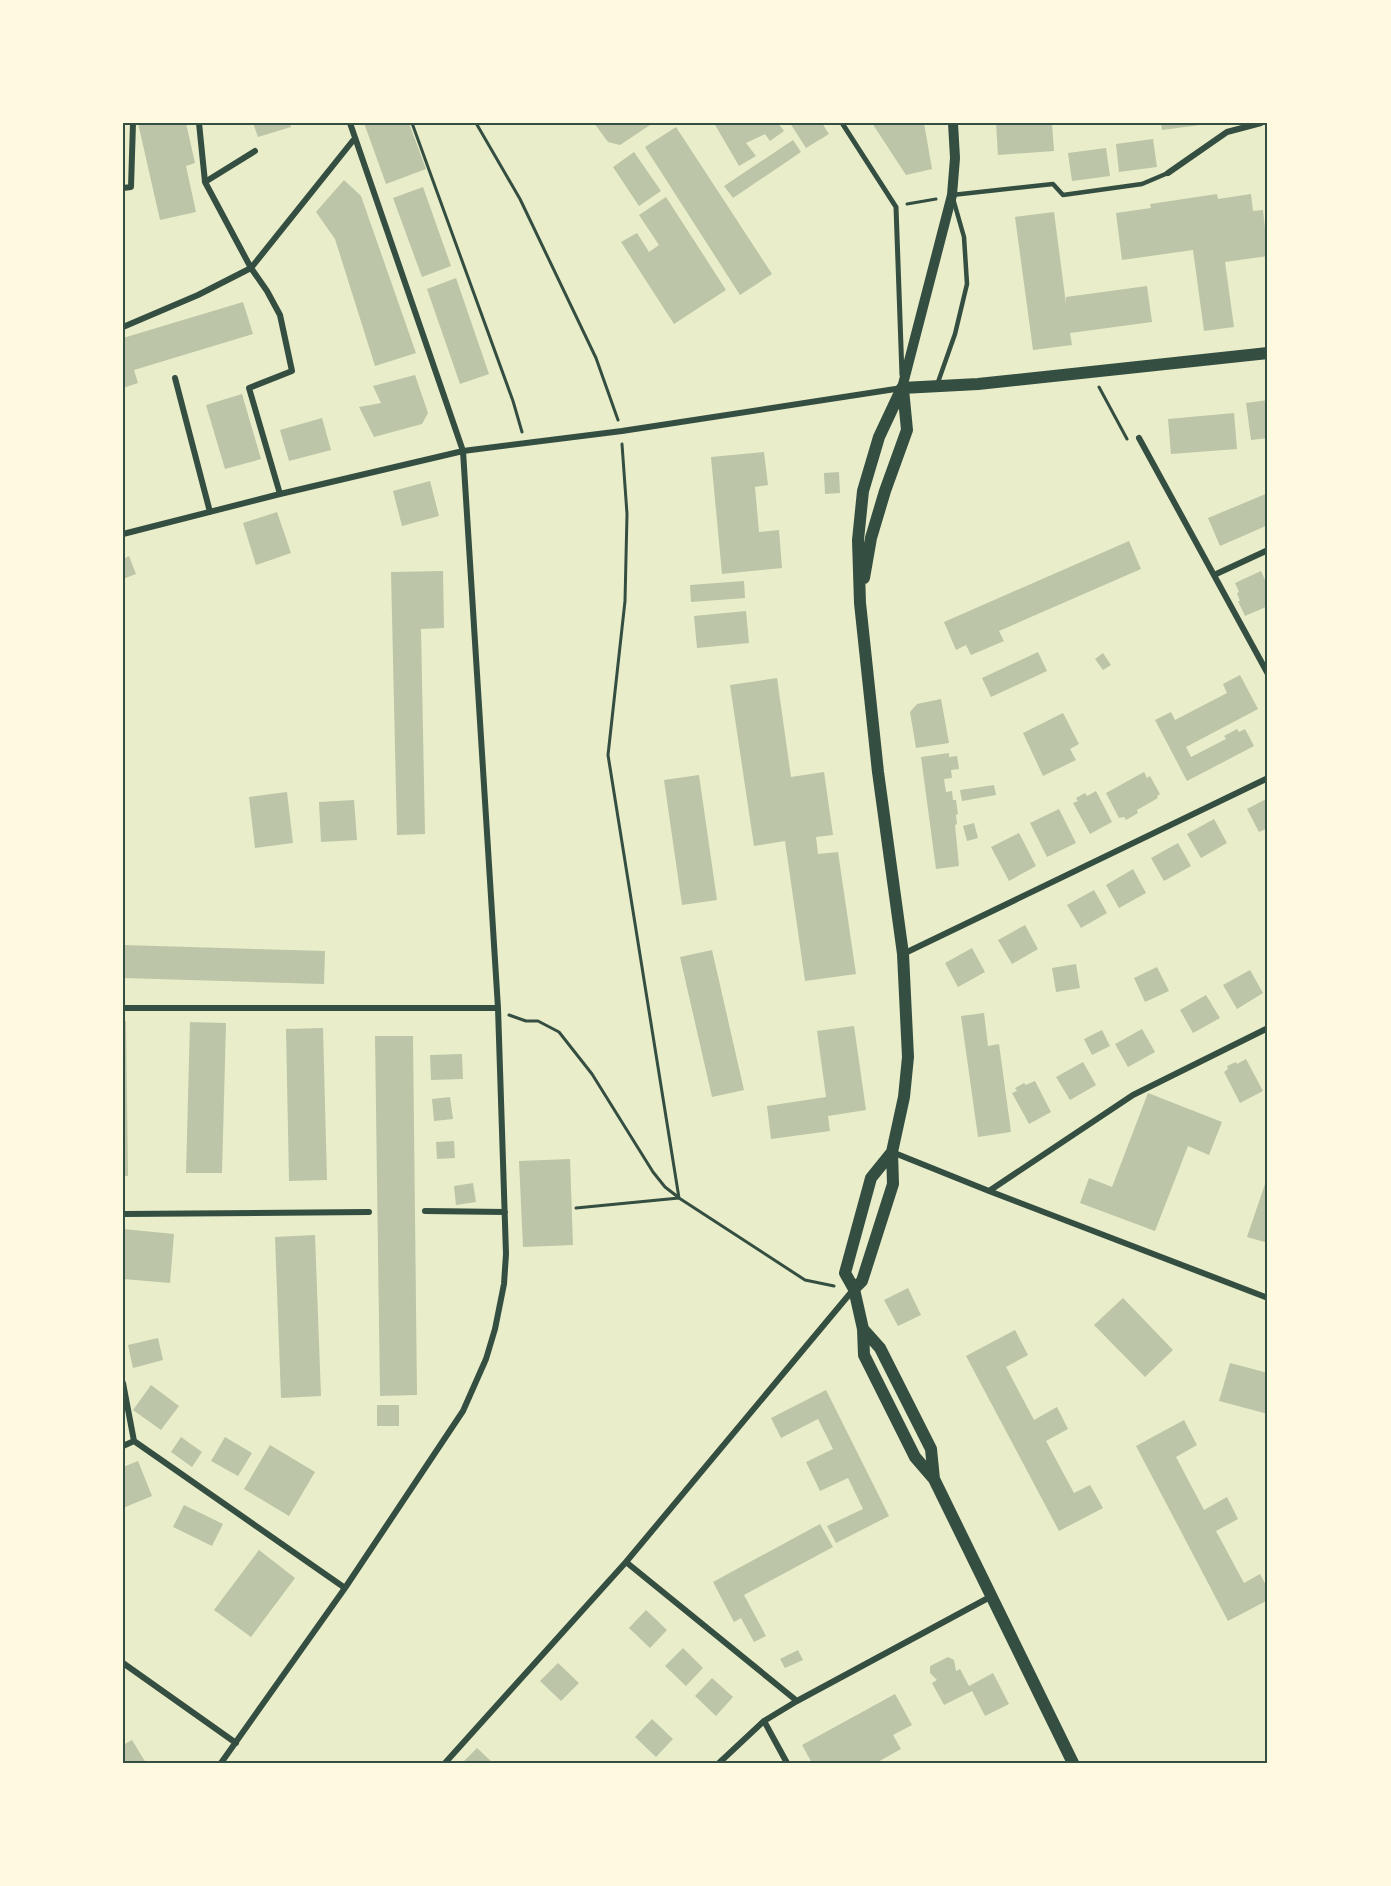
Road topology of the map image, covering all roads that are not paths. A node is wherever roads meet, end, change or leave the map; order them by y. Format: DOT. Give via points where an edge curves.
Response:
graph roads {
  1 [pos="133,123"];
  2 [pos="199,123"];
  3 [pos="350,123"];
  4 [pos="842,123"];
  5 [pos="953,123"];
  6 [pos="1261,123"];
  7 [pos="356,138"];
  8 [pos="255,151"];
  9 [pos="1168,173"];
  10 [pos="206,182"];
  11 [pos="123,188"];
  12 [pos="952,195"];
  13 [pos="251,268"];
  14 [pos="123,327"];
  15 [pos="1268,353"];
  16 [pos="175,378"];
  17 [pos="937,386"];
  18 [pos="902,388"];
  19 [pos="1139,438"];
  20 [pos="463,451"];
  21 [pos="280,494"];
  22 [pos="210,512"];
  23 [pos="123,534"];
  24 [pos="1268,550"];
  25 [pos="1214,575"];
  26 [pos="860,603"];
  27 [pos="1268,674"];
  28 [pos="1268,778"];
  29 [pos="903,954"];
  30 [pos="123,1008"];
  31 [pos="498,1008"];
  32 [pos="1268,1028"];
  33 [pos="892,1152"];
  34 [pos="989,1191"];
  35 [pos="426,1211"];
  36 [pos="369,1212"];
  37 [pos="505,1212"];
  38 [pos="123,1214"];
  39 [pos="854,1289"];
  40 [pos="1268,1298"];
  41 [pos="123,1383"];
  42 [pos="134,1442"];
  43 [pos="123,1446"];
  44 [pos="626,1562"];
  45 [pos="345,1588"];
  46 [pos="990,1597"];
  47 [pos="123,1663"];
  48 [pos="797,1701"];
  49 [pos="764,1721"];
  50 [pos="236,1743"];
  51 [pos="221,1763"];
  52 [pos="445,1763"];
  53 [pos="719,1763"];
  54 [pos="787,1763"];
  55 [pos="1073,1763"];
  1 -- 11 [label="street" via="131,187"];
  2 -- 10 [label="street"];
  3 -- 7 [label="street"];
  4 -- 18 [label="street" via="896,207"];
  5 -- 12 [label="street"];
  6 -- 9 [label="street" via="1227,132"];
  7 -- 13 [label="street"];
  7 -- 20 [label="street"];
  8 -- 10 [label="street"];
  9 -- 12 [label="lane" via="1142,184 1063,195 1053,184"];
  10 -- 13 [label="street"];
  12 -- 17 [label="lane" via="964,237 967,284"];
  12 -- 18 [label="street"];
  13 -- 14 [label="street"];
  13 -- 21 [label="street" via="280,315 292,371 249,388"];
  15 -- 17 [label="main road"];
  16 -- 22 [label="street"];
  17 -- 18 [label="main road"];
  18 -- 20 [label="street"];
  18 -- 26 [label="main road" via="907,430 871,538"];
  18 -- 26 [label="main road" via="879,437 863,491 858,540"];
  19 -- 25 [label="street"];
  20 -- 21 [label="street"];
  20 -- 31 [label="street"];
  21 -- 22 [label="street"];
  22 -- 23 [label="street"];
  24 -- 25 [label="street"];
  25 -- 27 [label="street"];
  26 -- 29 [label="main road"];
  28 -- 29 [label="street"];
  29 -- 33 [label="main road" via="908,1057"];
  30 -- 31 [label="street"];
  31 -- 37 [label="street"];
  32 -- 34 [label="street" via="1133,1095"];
  33 -- 34 [label="street"];
  33 -- 39 [label="main road" via="893,1184 862,1281"];
  33 -- 39 [label="main road" via="871,1178 845,1273"];
  34 -- 40 [label="street"];
  35 -- 37 [label="street"];
  36 -- 38 [label="street"];
  37 -- 45 [label="street" via="504,1284 495,1329 464,1411"];
  39 -- 44 [label="street"];
  39 -- 46 [label="main road" via="863,1329 880,1348 931,1449 934,1479"];
  41 -- 42 [label="street"];
  42 -- 43 [label="street"];
  42 -- 45 [label="street"];
  44 -- 48 [label="street"];
  44 -- 52 [label="street"];
  45 -- 50 [label="street"];
  46 -- 48 [label="street"];
  46 -- 55 [label="main road"];
  47 -- 50 [label="street"];
  48 -- 49 [label="street"];
  49 -- 53 [label="street"];
  49 -- 54 [label="street"];
  50 -- 51 [label="street"];
}
